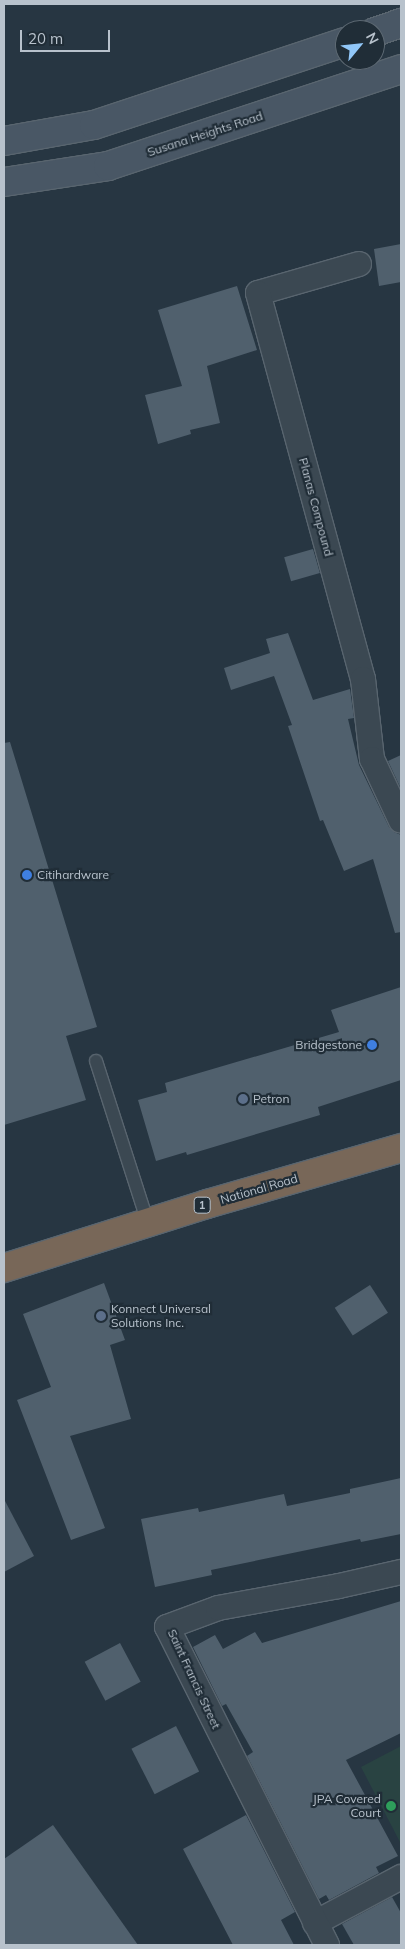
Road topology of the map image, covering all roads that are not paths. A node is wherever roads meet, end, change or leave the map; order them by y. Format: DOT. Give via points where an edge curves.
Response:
graph roads {
  1 [pos="401,23"];
  2 [pos="385,29"];
  3 [pos="335,45"];
  4 [pos="401,69"];
  5 [pos="4,141"];
  6 [pos="4,182"];
  7 [pos="359,264"];
  8 [pos="401,821"];
  9 [pos="96,1061"];
  10 [pos="401,1148"];
  11 [pos="148,1223"];
  12 [pos="4,1268"];
  13 [pos="401,1572"];
  14 [pos="401,1877"];
  15 [pos="315,1923"];
  16 [pos="327,1945"];
  1 -- 2 [label="main road"];
  3 -- 5 [label="main road" via="94,125"];
  4 -- 6 [label="main road, Susana Heights Road" via="108,166"];
  7 -- 8 [label="street, Planas Compound" via="258,293 363,679 372,759"];
  9 -- 11 [label="lane"];
  10 -- 11 [label="highway, National Road / 1"];
  11 -- 12 [label="highway, National Road / 1"];
  13 -- 15 [label="street, Saint Francis Street" via="218,1608 166,1627"];
  14 -- 15 [label="street"];
  15 -- 16 [label="street, Saint Francis Street"];
}
